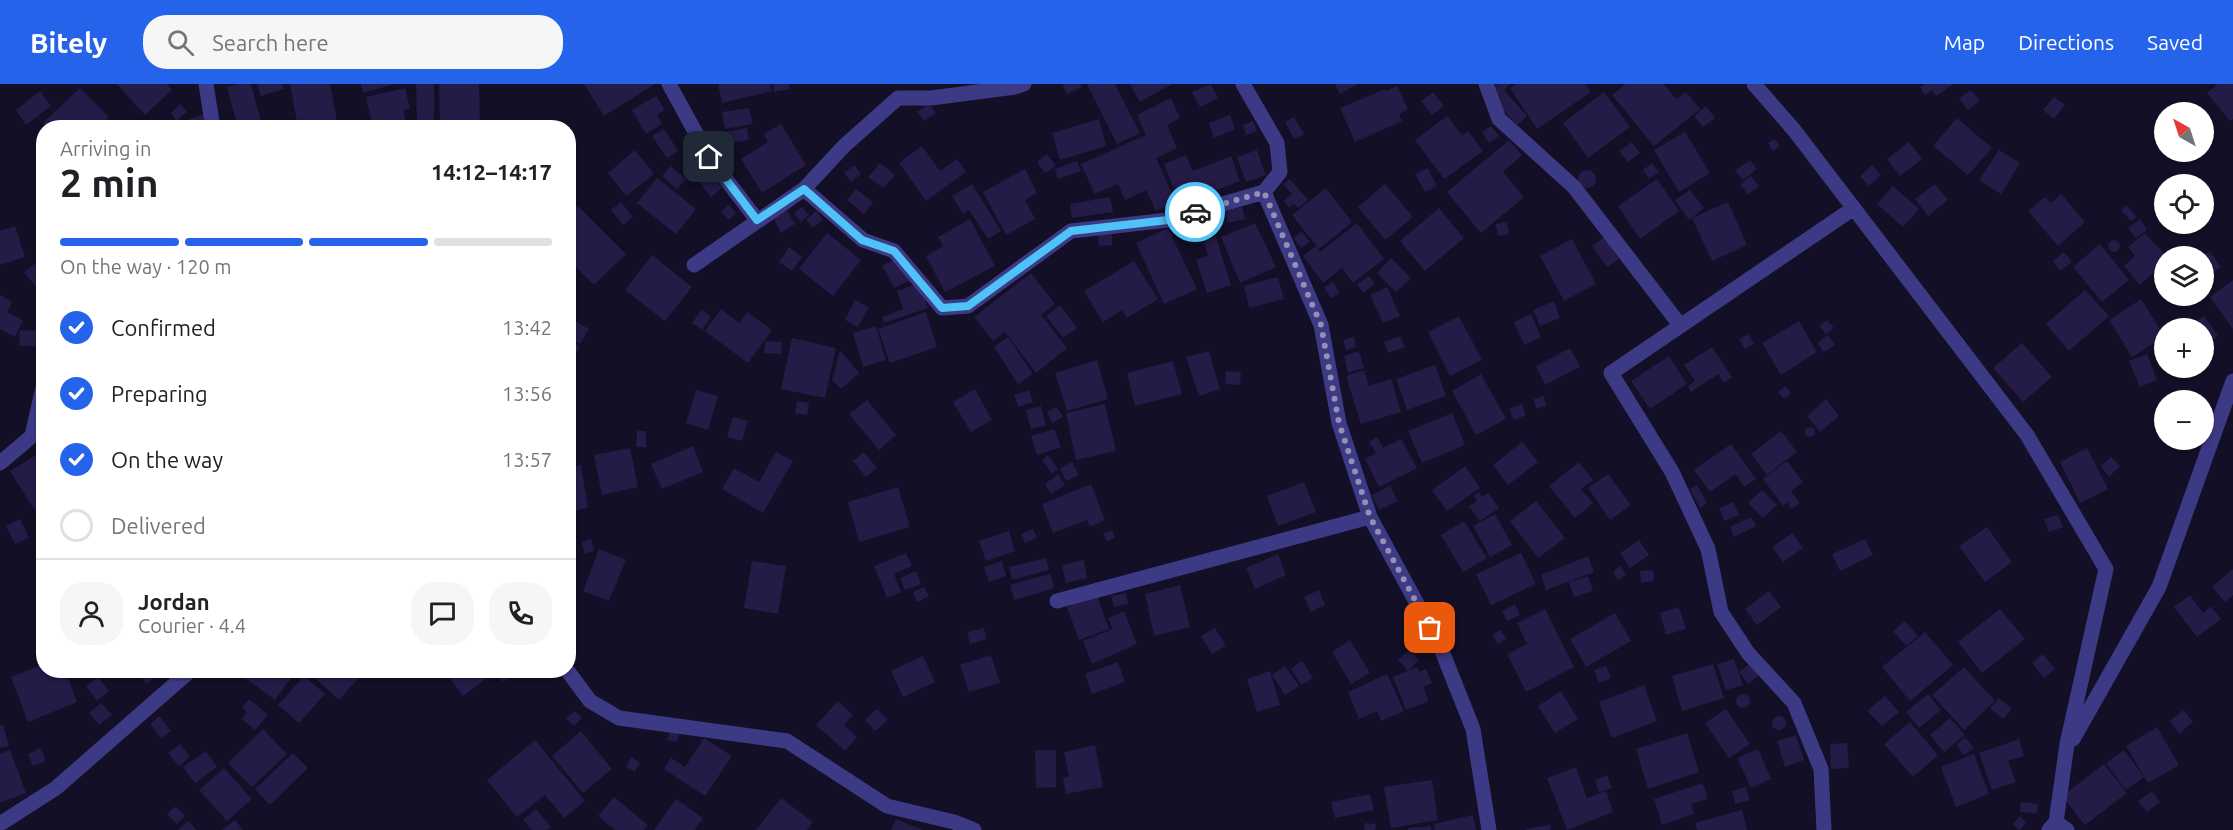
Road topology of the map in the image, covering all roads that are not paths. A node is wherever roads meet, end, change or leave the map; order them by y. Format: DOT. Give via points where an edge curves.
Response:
graph roads {
  1 [pos="206,84"];
  2 [pos="669,84"];
  3 [pos="1024,84"];
  4 [pos="1243,84"];
  5 [pos="1486,84"];
  6 [pos="1754,84"];
  7 [pos="212,120"];
  8 [pos="804,189"];
  9 [pos="1264,192"];
  10 [pos="1854,208"];
  11 [pos="757,220"];
  12 [pos="694,265"];
  13 [pos="1680,326"];
  14 [pos="2233,381"];
  15 [pos="36,418"];
  16 [pos="0,463"];
  17 [pos="1370,517"];
  18 [pos="1058,601"];
  19 [pos="181,678"];
  20 [pos="573,678"];
  21 [pos="2066,752"];
  22 [pos="0,824"];
  23 [pos="2057,827"];
  24 [pos="974,830"];
  25 [pos="1489,830"];
  26 [pos="1824,830"];
  1 -- 7 [label="street"];
  2 -- 11 [label="street" via="709,157"];
  3 -- 8 [label="street" via="931,98 898,98 844,146"];
  4 -- 9 [label="street" via="1277,143 1280,172"];
  5 -- 13 [label="street" via="1499,119 1574,187"];
  6 -- 10 [label="street"];
  8 -- 9 [label="street" via="862,240 894,251 942,308 968,306 1071,231 1168,220"];
  8 -- 11 [label="street"];
  9 -- 17 [label="street" via="1321,325 1339,423"];
  10 -- 13 [label="street"];
  10 -- 21 [label="street" via="2027,435 2106,569"];
  11 -- 12 [label="street"];
  13 -- 26 [label="street" via="1611,373 1672,472 1708,549 1721,612 1748,653 1794,703 1821,769"];
  14 -- 21 [label="street" via="2159,587"];
  15 -- 16 [label="street" via="32,436"];
  17 -- 18 [label="street"];
  17 -- 25 [label="street" via="1440,646 1473,729"];
  19 -- 22 [label="street" via="56,788"];
  20 -- 24 [label="street" via="590,700 619,718 787,741 887,806"];
  21 -- 23 [label="street"];
}
